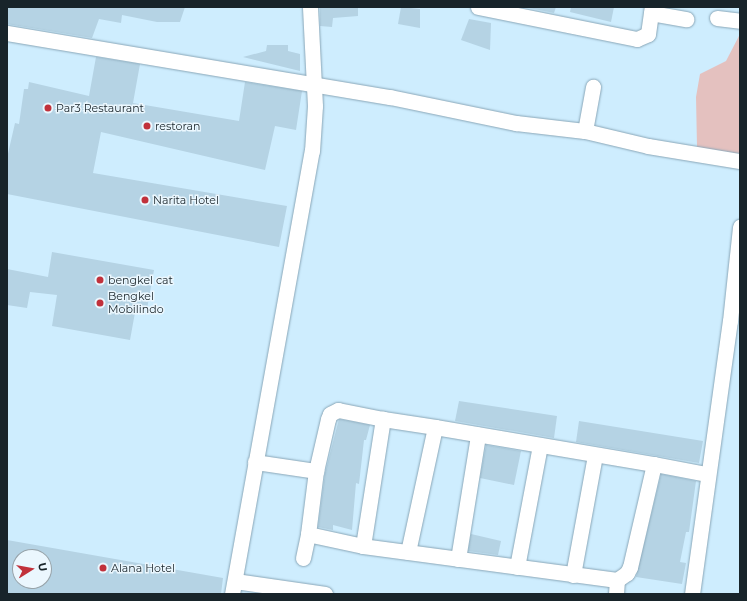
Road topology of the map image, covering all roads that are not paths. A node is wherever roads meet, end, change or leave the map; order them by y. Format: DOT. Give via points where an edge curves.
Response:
graph roads {
  1 [pos="310,7"];
  2 [pos="478,7"];
  3 [pos="652,10"];
  4 [pos="717,18"];
  5 [pos="686,19"];
  6 [pos="740,21"];
  7 [pos="7,34"];
  8 [pos="313,86"];
  9 [pos="593,87"];
  10 [pos="585,132"];
  11 [pos="740,161"];
  12 [pos="740,227"];
  13 [pos="737,272"];
  14 [pos="735,322"];
  15 [pos="383,419"];
  16 [pos="435,427"];
  17 [pos="478,435"];
  18 [pos="540,445"];
  19 [pos="595,455"];
  20 [pos="255,462"];
  21 [pos="654,464"];
  22 [pos="316,471"];
  23 [pos="701,473"];
  24 [pos="308,534"];
  25 [pos="363,546"];
  26 [pos="408,552"];
  27 [pos="303,558"];
  28 [pos="458,559"];
  29 [pos="518,567"];
  30 [pos="573,575"];
  31 [pos="234,587"];
  32 [pos="617,587"];
  33 [pos="325,594"];
  34 [pos="692,594"];
  1 -- 8 [label="street"];
  2 -- 3 [label="street" via="637,39 648,34"];
  3 -- 5 [label="street"];
  4 -- 6 [label="street"];
  7 -- 8 [label="street"];
  8 -- 10 [label="street" via="390,97 516,123"];
  8 -- 20 [label="street" via="315,126 312,151"];
  9 -- 10 [label="street"];
  10 -- 11 [label="street" via="648,146"];
  12 -- 13 [label="street"];
  13 -- 14 [label="street"];
  14 -- 34 [label="street"];
  15 -- 16 [label="street"];
  15 -- 22 [label="street" via="343,411 332,412 328,419"];
  15 -- 25 [label="street"];
  16 -- 17 [label="street"];
  16 -- 26 [label="street"];
  17 -- 18 [label="street"];
  17 -- 28 [label="street"];
  18 -- 19 [label="street"];
  18 -- 29 [label="street"];
  19 -- 21 [label="street"];
  19 -- 30 [label="street"];
  20 -- 22 [label="street"];
  20 -- 31 [label="street"];
  21 -- 23 [label="street"];
  21 -- 32 [label="street" via="630,567"];
  22 -- 24 [label="street"];
  24 -- 25 [label="street"];
  24 -- 27 [label="street"];
  25 -- 26 [label="street"];
  26 -- 28 [label="street"];
  28 -- 29 [label="street"];
  29 -- 30 [label="street"];
  30 -- 32 [label="street"];
  31 -- 33 [label="street"];
}
